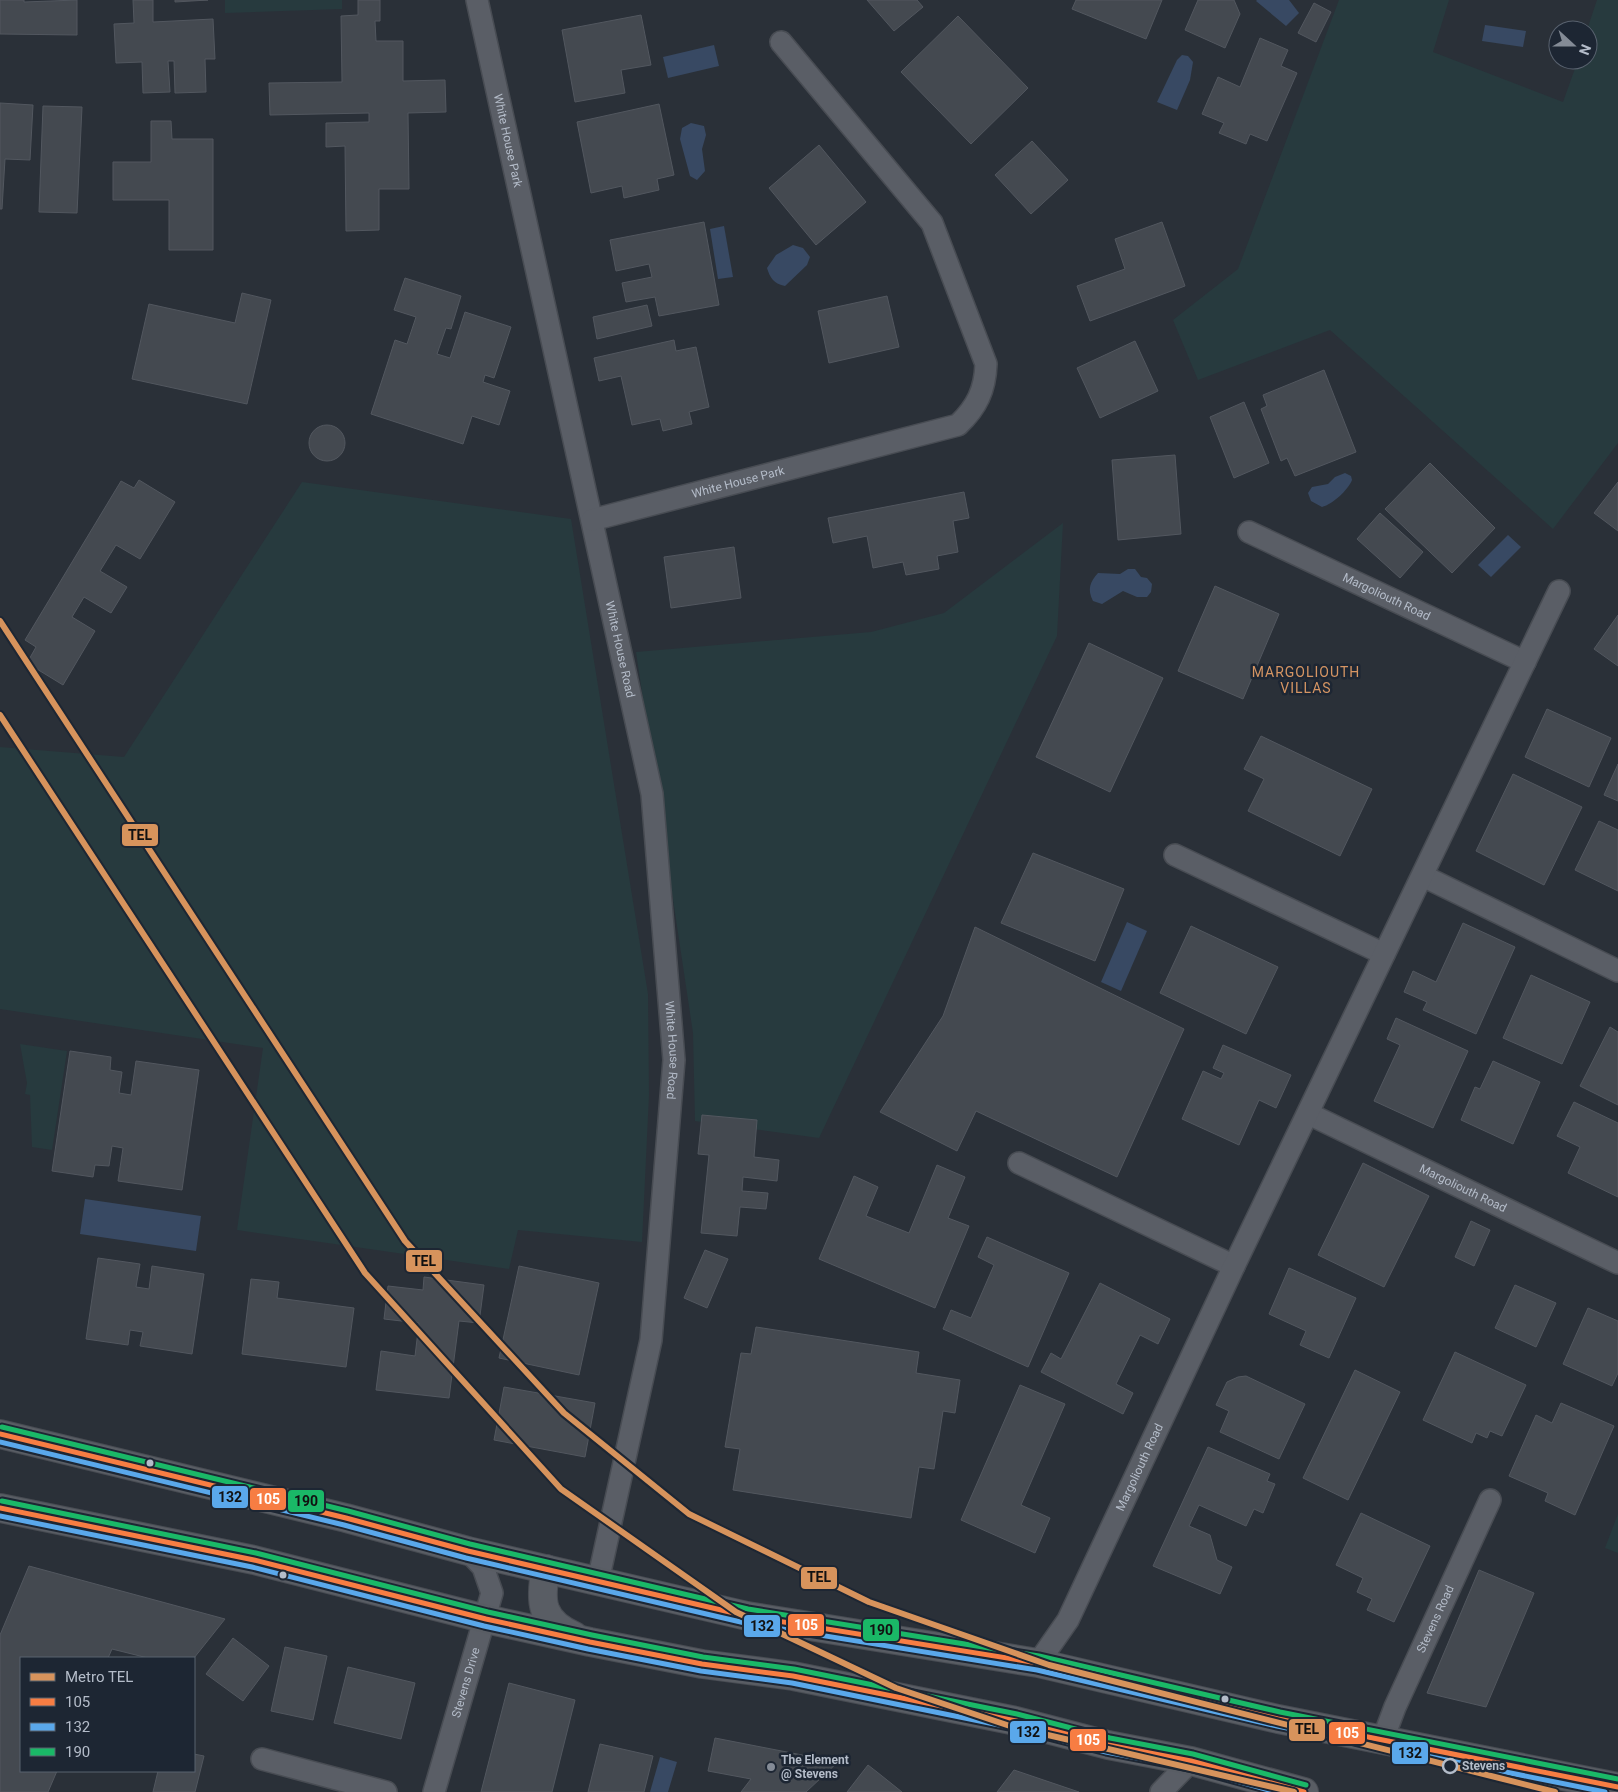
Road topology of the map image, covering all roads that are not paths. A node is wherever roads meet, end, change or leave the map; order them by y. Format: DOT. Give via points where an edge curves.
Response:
graph roads {
  1 [pos="477,0"];
  2 [pos="781,42"];
  3 [pos="592,520"];
  4 [pos="1249,532"];
  5 [pos="1559,590"];
  6 [pos="1525,662"];
  7 [pos="1175,855"];
  8 [pos="1423,876"];
  9 [pos="1384,954"];
  10 [pos="1618,970"];
  11 [pos="1308,1114"];
  12 [pos="1019,1163"];
  13 [pos="1618,1263"];
  14 [pos="1234,1266"];
  15 [pos="0,1434"];
  16 [pos="1490,1500"];
  17 [pos="0,1508"];
  18 [pos="468,1551"];
  19 [pos="546,1569"];
  20 [pos="598,1581"];
  21 [pos="486,1619"];
  22 [pos="590,1642"];
  23 [pos="1038,1663"];
  24 [pos="1383,1739"];
  25 [pos="262,1759"];
  26 [pos="1191,1761"];
  27 [pos="1618,1787"];
  28 [pos="386,1792"];
  29 [pos="434,1792"];
  30 [pos="1162,1792"];
  31 [pos="1304,1792"];
  1 -- 3 [label="street, White House Park"];
  2 -- 3 [label="street, White House Park" via="932,223 986,364 980,398 958,425"];
  3 -- 20 [label="street, White House Road" via="652,794 674,1060 651,1340"];
  4 -- 6 [label="street, Margoliouth Road"];
  5 -- 6 [label="street, Margoliouth Road"];
  6 -- 8 [label="street, Margoliouth Road"];
  7 -- 9 [label="street"];
  8 -- 9 [label="street, Margoliouth Road"];
  8 -- 10 [label="street"];
  9 -- 11 [label="street, Margoliouth Road"];
  11 -- 13 [label="street, Margoliouth Road"];
  11 -- 14 [label="street, Margoliouth Road"];
  12 -- 14 [label="street"];
  14 -- 23 [label="street, Margoliouth Road" via="1068,1620"];
  15 -- 18 [label="main road"];
  16 -- 24 [label="street, Stevens Road"];
  17 -- 21 [label="main road" via="254,1560"];
  18 -- 19 [label="main road"];
  18 -- 21 [label="street, Stevens Drive" via="483,1567 490,1582 492,1593"];
  19 -- 20 [label="main road"];
  19 -- 22 [label="main road" via="542,1595 548,1618 560,1629"];
  20 -- 23 [label="main road" via="747,1616"];
  21 -- 22 [label="main road"];
  21 -- 29 [label="street, Stevens Drive"];
  22 -- 26 [label="main road" via="702,1664 792,1676 1016,1721 1108,1745"];
  23 -- 24 [label="main road" via="1278,1719"];
  24 -- 27 [label="main road"];
  25 -- 28 [label="street"];
  26 -- 30 [label="street"];
  26 -- 31 [label="main road"];
}
